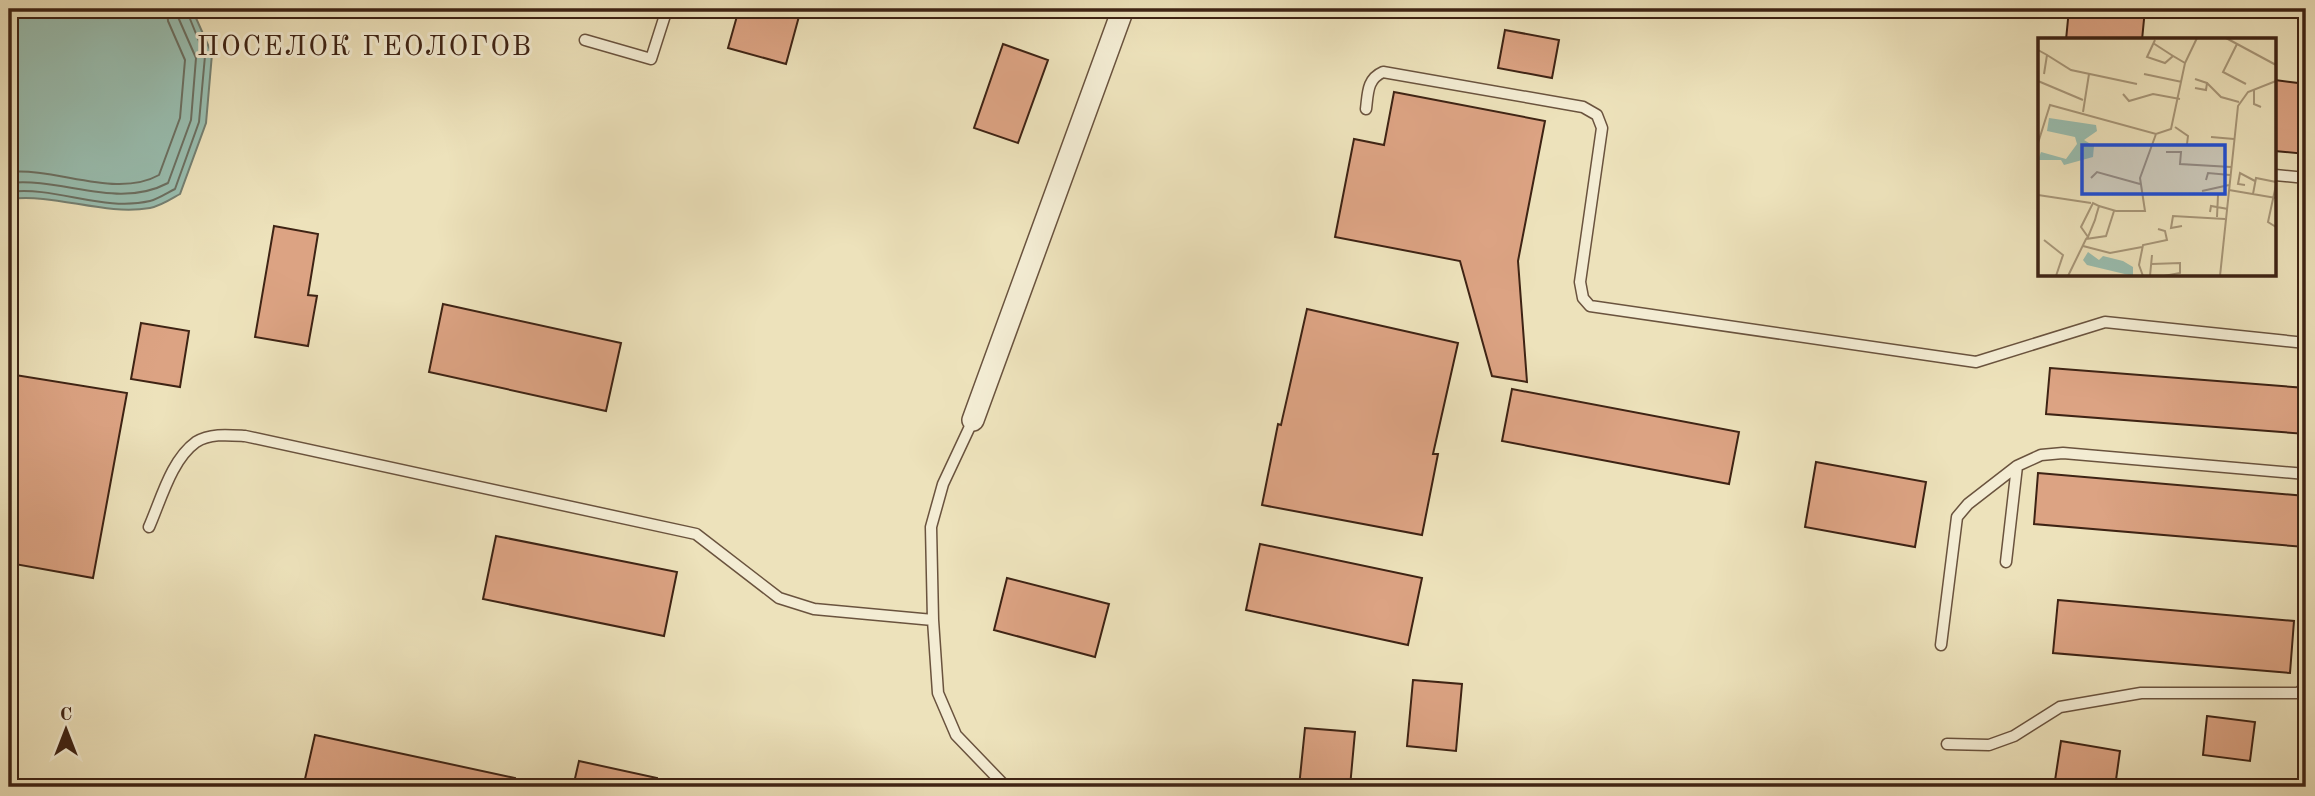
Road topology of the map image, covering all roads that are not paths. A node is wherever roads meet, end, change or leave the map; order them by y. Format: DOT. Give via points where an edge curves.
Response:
graph roads {
  1 [pos="667,9"];
  2 [pos="1123,9"];
  3 [pos="585,40"];
  4 [pos="1366,109"];
  5 [pos="2276,175"];
  6 [pos="2306,178"];
  7 [pos="2306,343"];
  8 [pos="972,420"];
  9 [pos="2017,467"];
  10 [pos="2306,474"];
  11 [pos="149,527"];
  12 [pos="2006,562"];
  13 [pos="933,620"];
  14 [pos="1941,645"];
  15 [pos="2306,687"];
  16 [pos="1947,744"];
  17 [pos="1006,787"];
  1 -- 3 [label="lane" via="651,59"];
  2 -- 8 [label="street"];
  4 -- 7 [label="lane" via="1369,85 1383,72 1584,107 1597,115 1602,128 1580,282 1590,306 1976,362 2105,322"];
  5 -- 6 [label="lane"];
  8 -- 13 [label="lane" via="943,484 931,527"];
  9 -- 10 [label="lane" via="2041,455 2063,453"];
  9 -- 12 [label="lane"];
  9 -- 14 [label="lane" via="1958,517"];
  11 -- 13 [label="lane" via="179,460 198,441 219,435 244,436 696,534 779,598 814,609"];
  13 -- 17 [label="lane" via="938,693 956,735"];
  15 -- 16 [label="lane" via="2298,694 2141,694 2060,707 2014,736 1989,745"];
}
